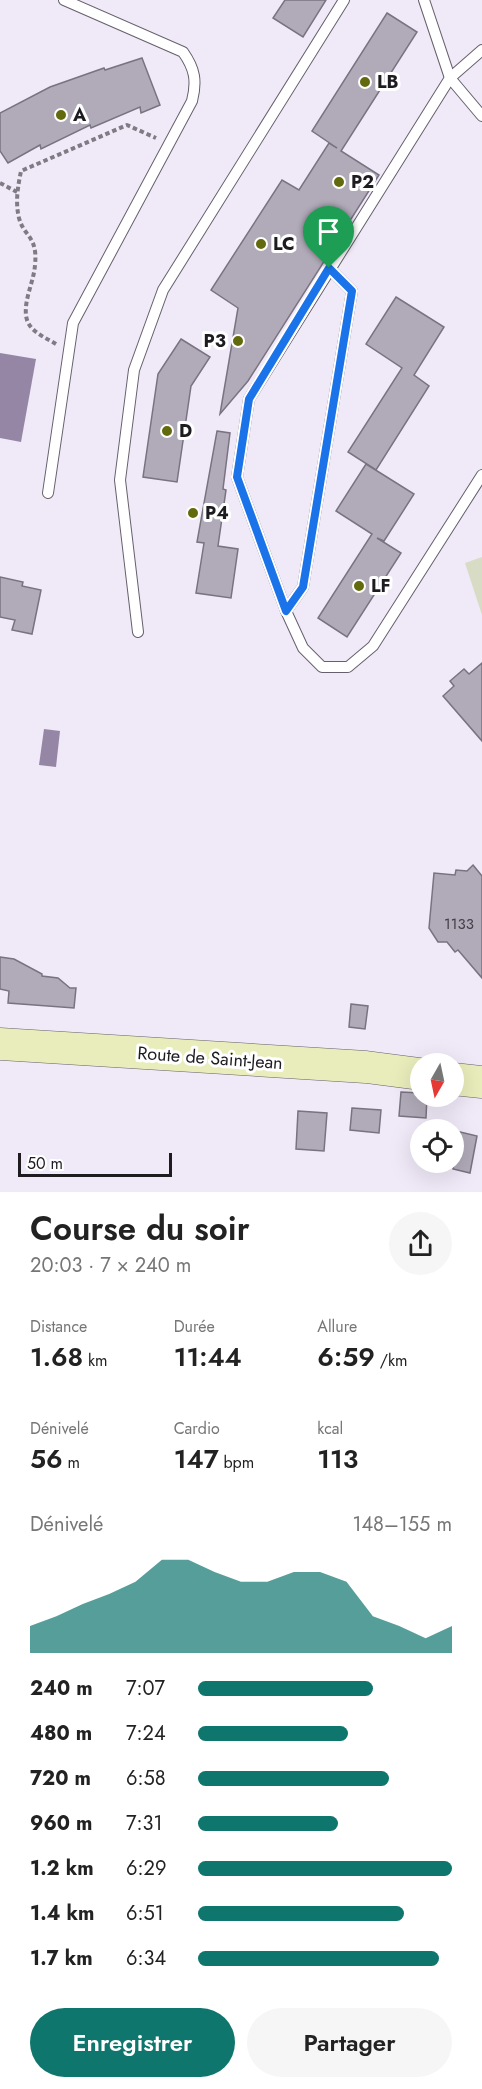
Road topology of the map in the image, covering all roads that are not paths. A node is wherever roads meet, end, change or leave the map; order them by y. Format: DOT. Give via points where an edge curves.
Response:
graph roads {
  1 [pos="64,0"];
  2 [pos="344,0"];
  3 [pos="424,0"];
  4 [pos="482,50"];
  5 [pos="450,78"];
  6 [pos="482,116"];
  7 [pos="329,268"];
  8 [pos="482,475"];
  9 [pos="48,493"];
  10 [pos="286,611"];
  11 [pos="138,632"];
  12 [pos="0,1044"];
  13 [pos="410,1073"];
  14 [pos="464,1080"];
  15 [pos="482,1082"];
  1 -- 9 [label="lane" via="183,52 192,65 196,83 192,101 73,323"];
  2 -- 11 [label="lane" via="163,290 134,370 120,480"];
  3 -- 5 [label="lane"];
  4 -- 5 [label="lane"];
  5 -- 6 [label="lane"];
  5 -- 7 [label="lane"];
  7 -- 10 [label="lane" via="352,291 303,587"];
  7 -- 10 [label="lane" via="249,399 237,477"];
  8 -- 10 [label="lane" via="373,646 348,667 322,667 303,648"];
  12 -- 13 [label="street, Route de Saint-Jean"];
  14 -- 15 [label="street"];
}
